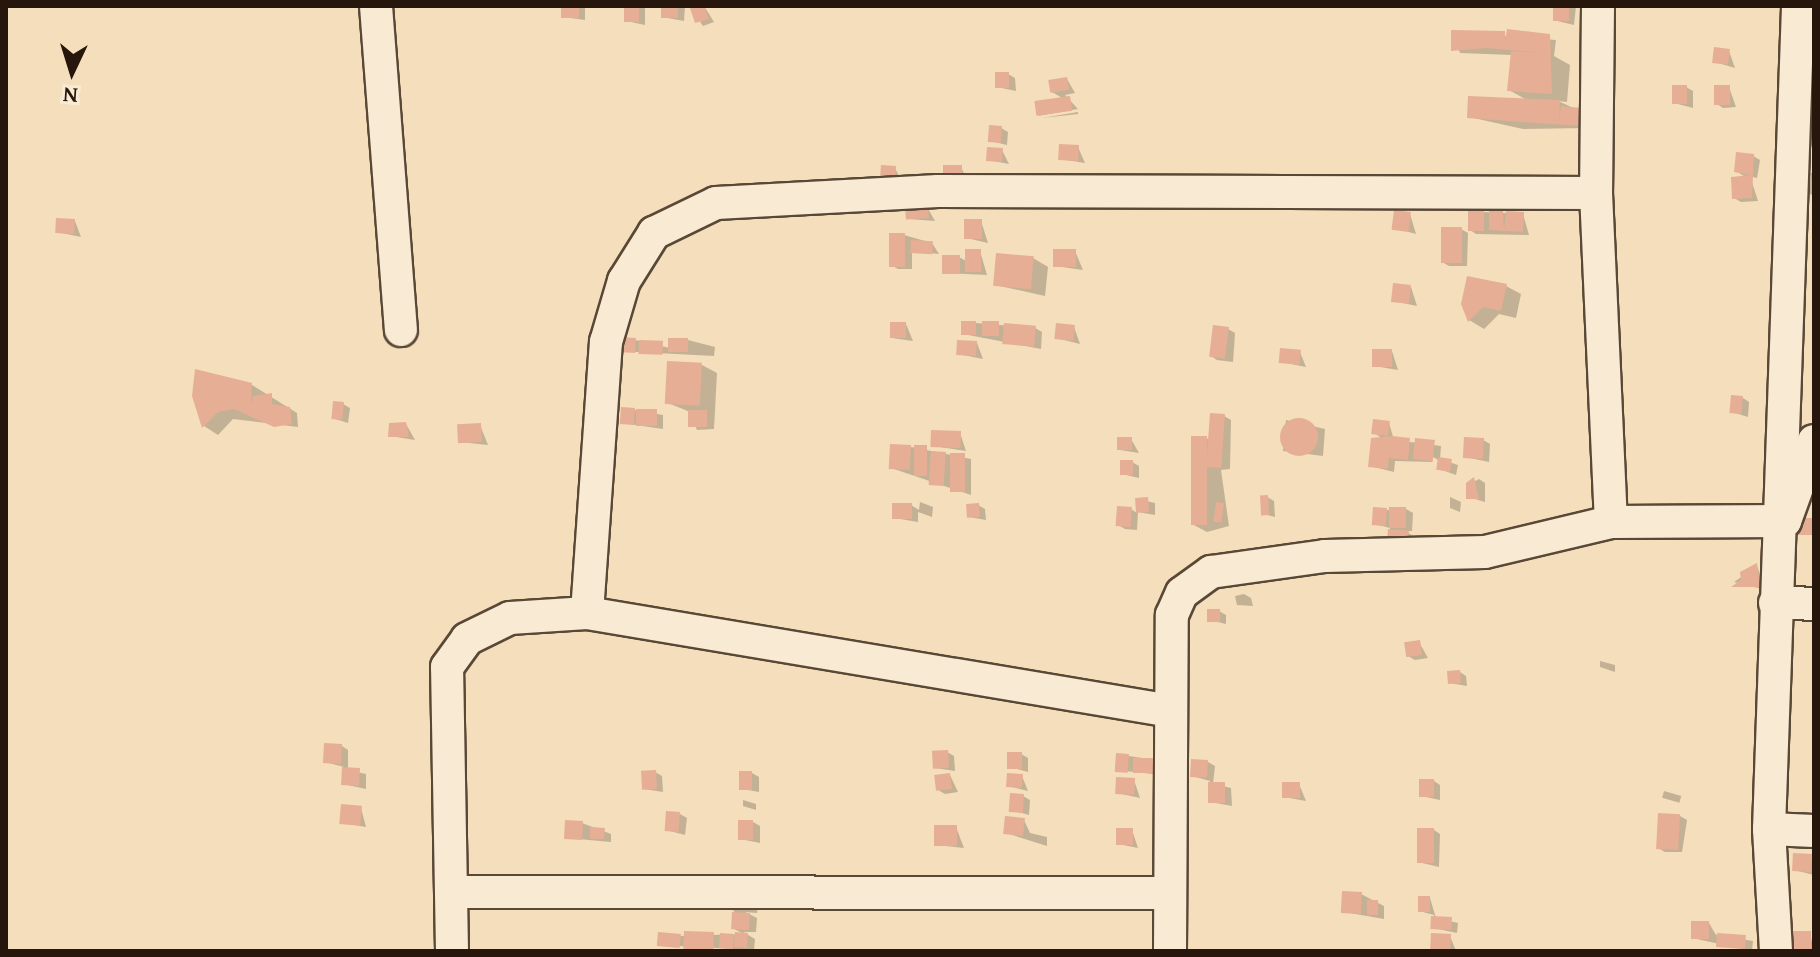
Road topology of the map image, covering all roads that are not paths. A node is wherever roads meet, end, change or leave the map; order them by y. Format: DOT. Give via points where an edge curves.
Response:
graph roads {
  1 [pos="376,6"];
  2 [pos="1598,6"];
  3 [pos="1798,6"];
  4 [pos="1596,193"];
  5 [pos="401,330"];
  6 [pos="1814,441"];
  7 [pos="1785,521"];
  8 [pos="1611,522"];
  9 [pos="1775,603"];
  10 [pos="1814,604"];
  11 [pos="587,613"];
  12 [pos="1171,711"];
  13 [pos="1769,829"];
  14 [pos="1814,831"];
  15 [pos="452,892"];
  16 [pos="1170,893"];
  17 [pos="452,951"];
  18 [pos="1170,951"];
  19 [pos="1776,951"];
  1 -- 5 [label="street"];
  2 -- 4 [label="street"];
  3 -- 7 [label="street"];
  4 -- 8 [label="street"];
  4 -- 11 [label="street" via="938,191 716,203 654,233 624,281 606,342"];
  6 -- 7 [label="street"];
  7 -- 8 [label="street"];
  7 -- 9 [label="street"];
  8 -- 12 [label="street" via="1485,552 1325,556 1211,572 1182,593 1172,615"];
  9 -- 10 [label="street"];
  9 -- 13 [label="street"];
  11 -- 12 [label="street"];
  11 -- 15 [label="street" via="510,618 467,639 447,667"];
  12 -- 16 [label="street"];
  13 -- 14 [label="street"];
  13 -- 19 [label="street"];
  15 -- 16 [label="street"];
  15 -- 17 [label="street"];
  16 -- 18 [label="street"];
}
